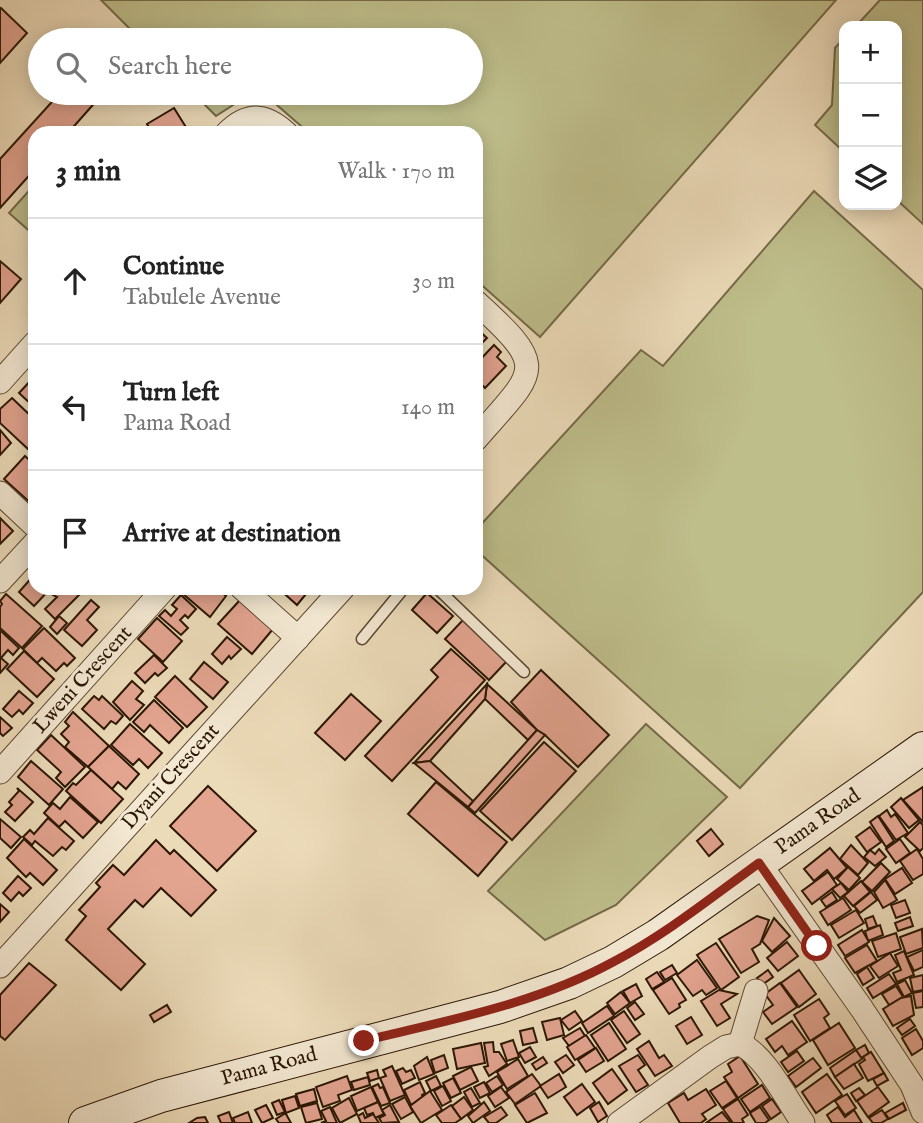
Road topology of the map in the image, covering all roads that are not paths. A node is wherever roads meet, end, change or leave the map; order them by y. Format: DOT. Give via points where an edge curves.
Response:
graph roads {
  1 [pos="236,126"];
  2 [pos="278,126"];
  3 [pos="483,308"];
  4 [pos="28,351"];
  5 [pos="0,382"];
  6 [pos="483,431"];
  7 [pos="0,493"];
  8 [pos="28,519"];
  9 [pos="28,551"];
  10 [pos="0,581"];
  11 [pos="160,595"];
  12 [pos="250,595"];
  13 [pos="337,595"];
  14 [pos="398,595"];
  15 [pos="444,595"];
  16 [pos="298,638"];
  17 [pos="362,639"];
  18 [pos="524,671"];
  19 [pos="923,748"];
  20 [pos="0,772"];
  21 [pos="759,863"];
  22 [pos="0,966"];
  23 [pos="756,991"];
  24 [pos="740,1044"];
  25 [pos="923,1112"];
  26 [pos="800,1122"];
  27 [pos="85,1123"];
  28 [pos="619,1123"];
  1 -- 2 [label="street" via="253,118"];
  3 -- 6 [label="street" via="512,334 527,363 524,382"];
  4 -- 5 [label="street"];
  7 -- 8 [label="street"];
  9 -- 10 [label="street"];
  11 -- 20 [label="street, Lweni Crescent"];
  12 -- 16 [label="street"];
  13 -- 16 [label="street, Dyani Crescent"];
  14 -- 17 [label="lane"];
  15 -- 18 [label="lane"];
  16 -- 22 [label="street, Dyani Crescent"];
  19 -- 21 [label="street, Pama Road"];
  21 -- 25 [label="street" via="912,1085"];
  21 -- 27 [label="street, Pama Road" via="657,935 569,983 500,1007 161,1096"];
  23 -- 24 [label="street"];
  24 -- 26 [label="street" via="761,1060"];
  24 -- 28 [label="street" via="710,1057"];
}
